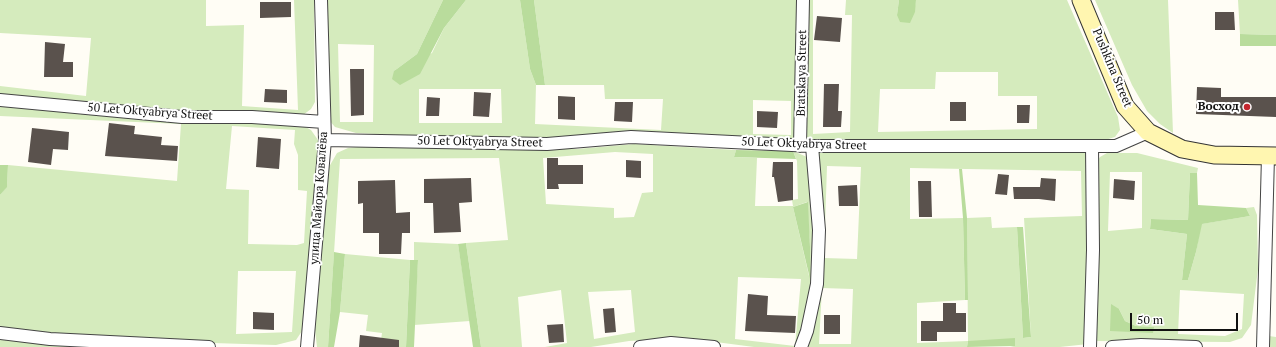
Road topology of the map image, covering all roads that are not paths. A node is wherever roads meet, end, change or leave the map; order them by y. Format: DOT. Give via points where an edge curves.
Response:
graph roads {
  1 [pos="321,0"];
  2 [pos="803,0"];
  3 [pos="1081,0"];
  4 [pos="0,100"];
  5 [pos="324,122"];
  6 [pos="1148,132"];
  7 [pos="325,140"];
  8 [pos="800,146"];
  9 [pos="812,146"];
  10 [pos="1092,146"];
  11 [pos="1272,156"];
  12 [pos="0,333"];
  13 [pos="209,347"];
  14 [pos="307,347"];
  15 [pos="640,347"];
  16 [pos="714,347"];
  17 [pos="801,347"];
  18 [pos="1090,347"];
  19 [pos="1112,347"];
  20 [pos="1196,347"];
  21 [pos="1263,347"];
  1 -- 5 [label="street, улица Майора Ковалёва"];
  2 -- 8 [label="street, Bratskaya Street"];
  3 -- 6 [label="main road, Pushkina Street" via="1125,106"];
  4 -- 5 [label="street, 50 Let Oktyabrya Street" via="182,117 252,117"];
  5 -- 7 [label="street, улица Майора Ковалёва"];
  6 -- 10 [label="street, 50 Let Oktyabrya Street" via="1116,146"];
  6 -- 11 [label="main road" via="1182,149 1214,155"];
  7 -- 8 [label="street, 50 Let Oktyabrya Street" via="547,144 631,137"];
  7 -- 14 [label="street, улица Майора Ковалёва"];
  8 -- 9 [label="street, 50 Let Oktyabrya Street"];
  9 -- 10 [label="street, 50 Let Oktyabrya Street"];
  9 -- 17 [label="street" via="819,230 817,284"];
  10 -- 18 [label="street" via="1093,250"];
  11 -- 21 [label="street"];
  12 -- 13 [label="street" via="50,339"];
  15 -- 16 [label="street" via="671,342"];
  19 -- 20 [label="street"];
}
